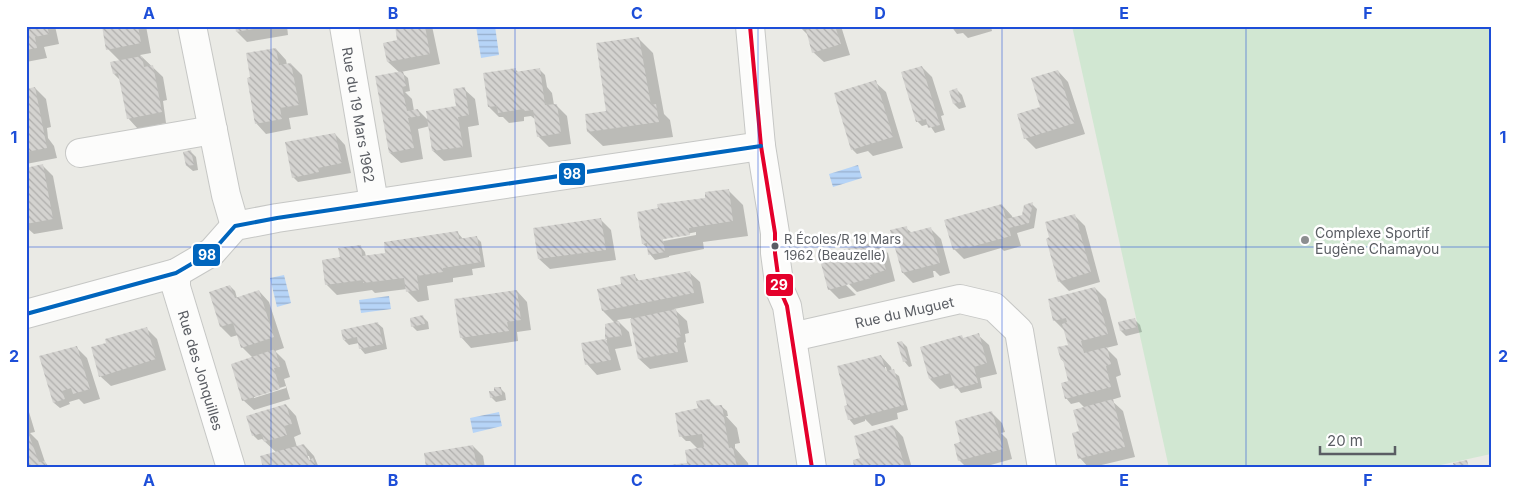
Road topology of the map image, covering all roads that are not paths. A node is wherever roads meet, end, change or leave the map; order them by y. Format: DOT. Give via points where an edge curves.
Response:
graph roads {
  1 [pos="192,26"];
  2 [pos="344,26"];
  3 [pos="750,26"];
  4 [pos="213,130"];
  5 [pos="761,146"];
  6 [pos="80,152"];
  7 [pos="374,203"];
  8 [pos="235,226"];
  9 [pos="176,272"];
  10 [pos="26,314"];
  11 [pos="792,336"];
  12 [pos="231,468"];
  13 [pos="812,468"];
  14 [pos="1042,468"];
  1 -- 4 [label="street"];
  2 -- 7 [label="street, Rue du 19 Mars 1962"];
  3 -- 5 [label="street"];
  4 -- 6 [label="street"];
  4 -- 8 [label="street"];
  5 -- 7 [label="street"];
  5 -- 11 [label="street" via="780,290 787,306"];
  7 -- 8 [label="street"];
  8 -- 9 [label="street" via="212,252"];
  9 -- 10 [label="street"];
  9 -- 12 [label="street, Rue des Jonquilles" via="176,287"];
  11 -- 13 [label="street"];
  11 -- 14 [label="street, Rue du Muguet" via="960,299 994,307 1019,331"];
}
